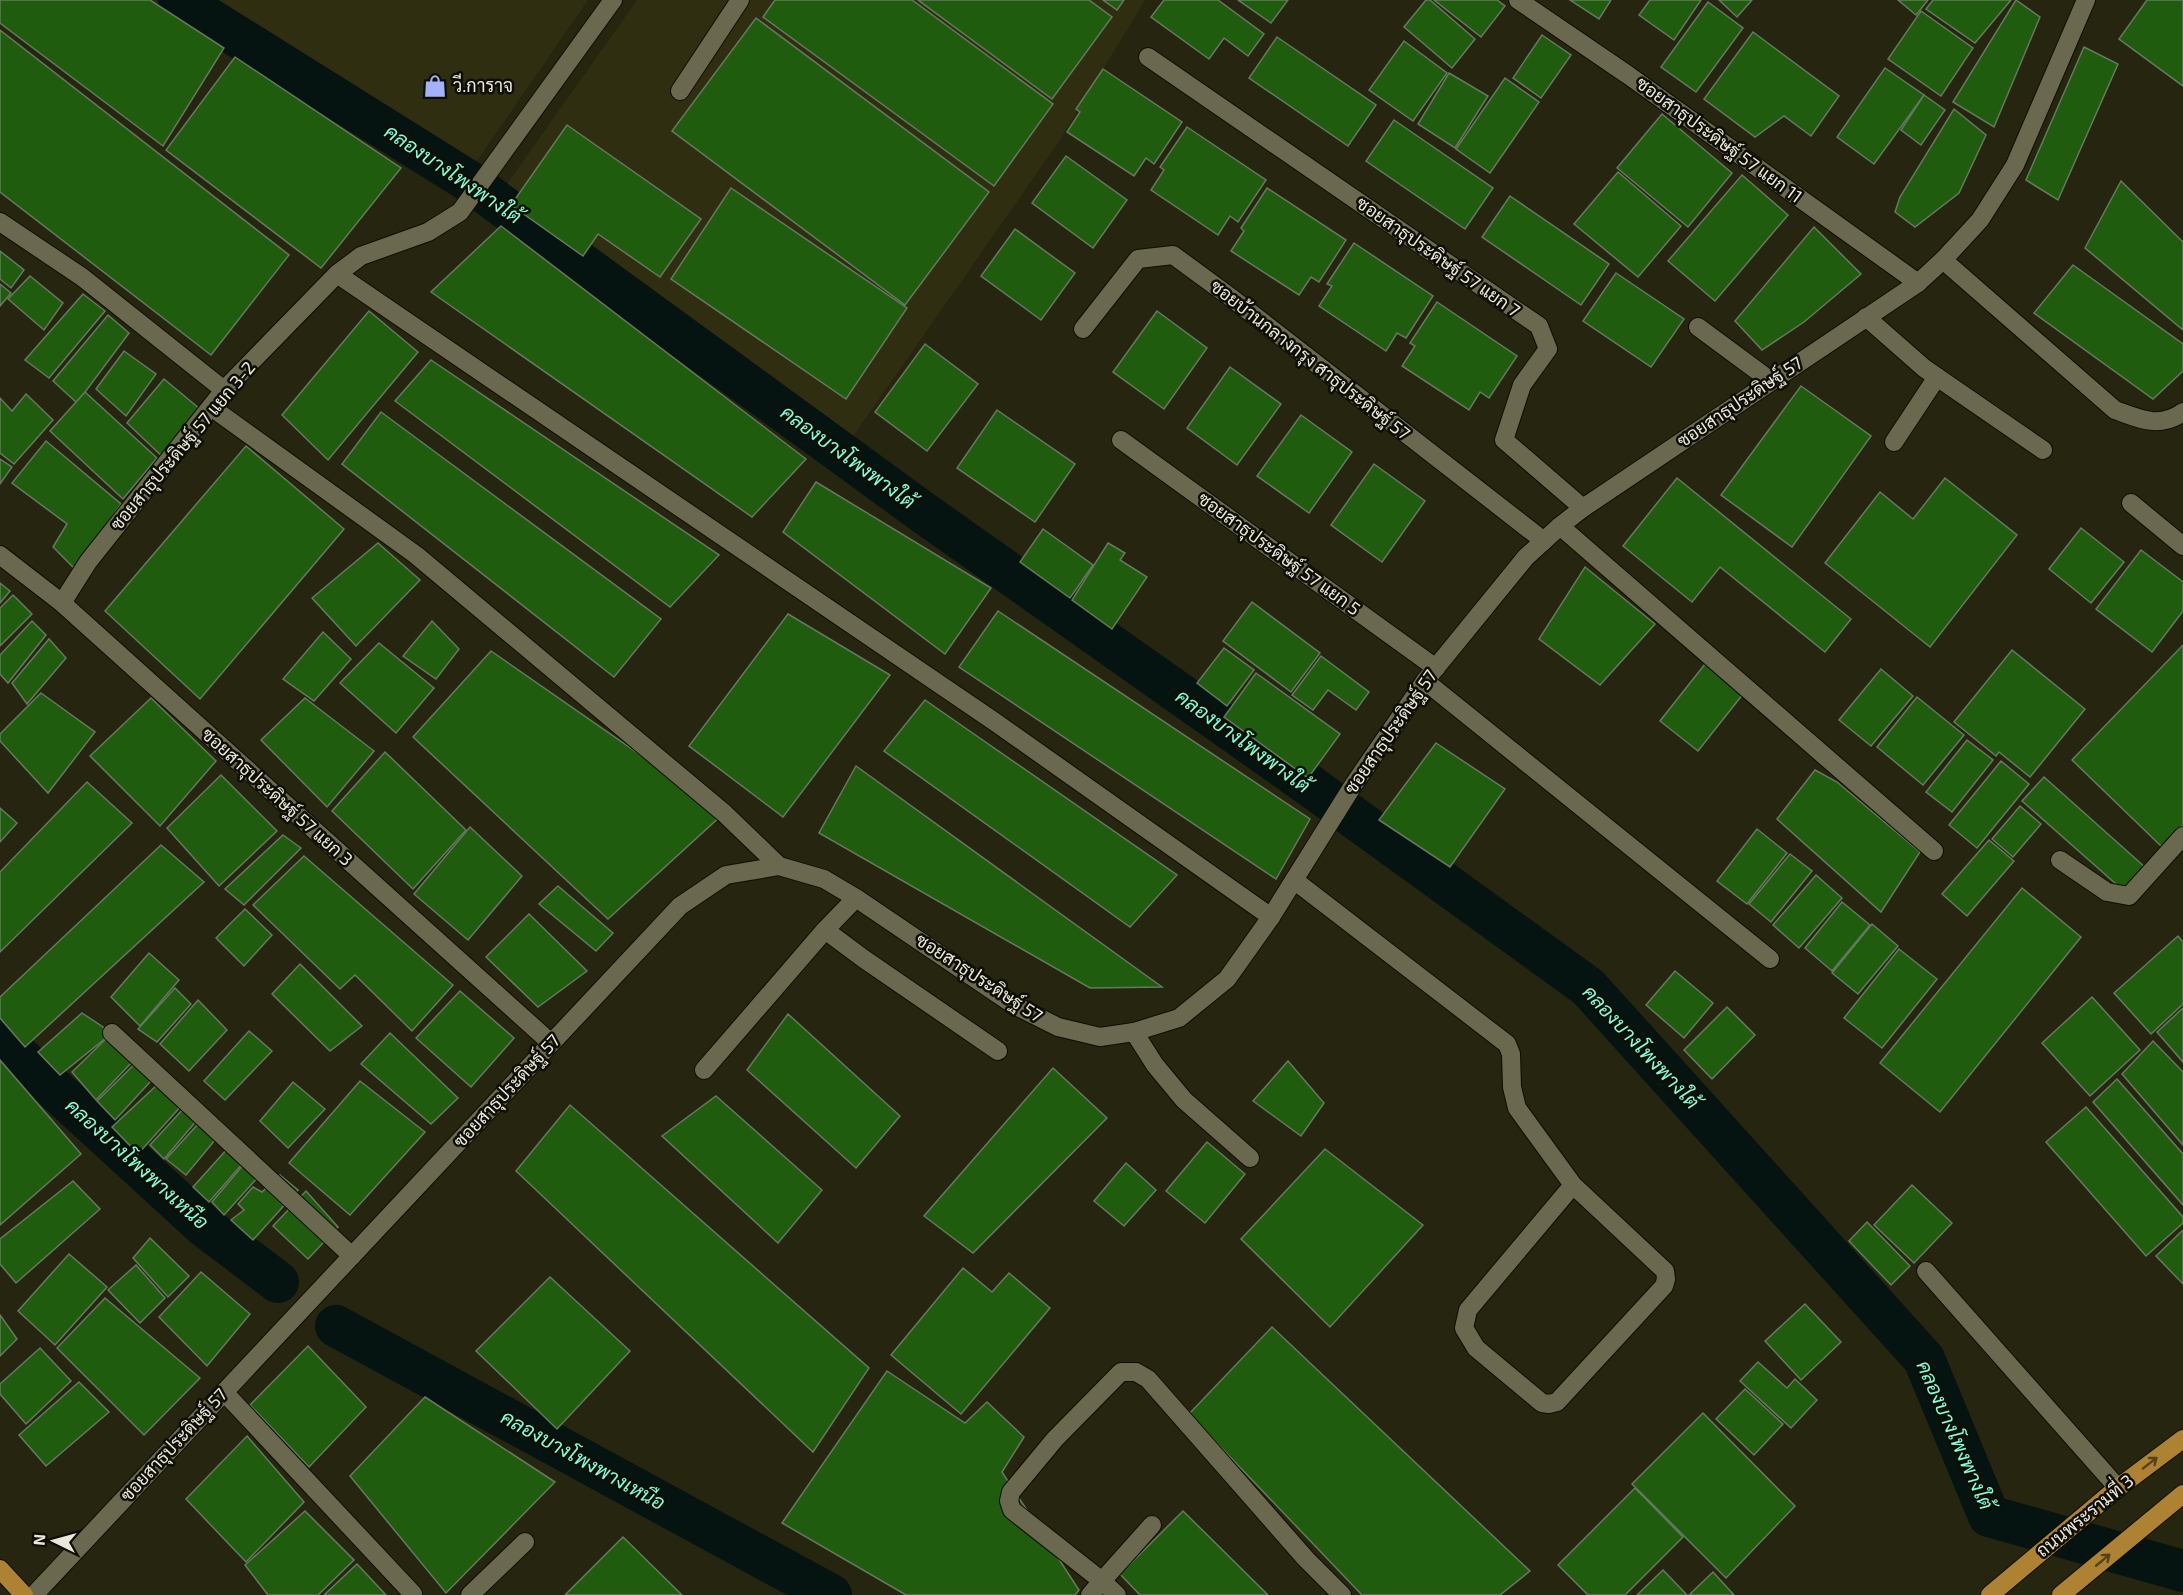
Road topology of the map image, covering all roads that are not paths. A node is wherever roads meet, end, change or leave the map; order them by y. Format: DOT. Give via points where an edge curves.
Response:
graph roads {
  1 [pos="613,0"];
  2 [pos="740,0"];
  3 [pos="1518,0"];
  4 [pos="2086,0"];
  5 [pos="1148,57"];
  6 [pos="680,91"];
  7 [pos="0,222"];
  8 [pos="1943,261"];
  9 [pos="337,274"];
  10 [pos="1918,283"];
  11 [pos="1866,317"];
  12 [pos="1698,327"];
  13 [pos="1083,329"];
  14 [pos="1937,377"];
  15 [pos="1771,381"];
  16 [pos="224,390"];
  17 [pos="211,407"];
  18 [pos="2183,412"];
  19 [pos="1121,440"];
  20 [pos="1894,442"];
  21 [pos="2043,450"];
  22 [pos="2131,503"];
  23 [pos="1583,508"];
  24 [pos="1560,526"];
  25 [pos="1544,541"];
  26 [pos="2183,546"];
  27 [pos="0,555"];
  28 [pos="62,603"];
  29 [pos="1431,674"];
  30 [pos="2183,836"];
  31 [pos="1934,851"];
  32 [pos="2060,860"];
  33 [pos="779,866"];
  34 [pos="1294,880"];
  35 [pos="856,898"];
  36 [pos="1271,917"];
  37 [pos="825,930"];
  38 [pos="1770,959"];
  39 [pos="1134,1032"];
  40 [pos="112,1033"];
  41 [pos="551,1043"];
  42 [pos="998,1051"];
  43 [pos="704,1070"];
  44 [pos="1250,1158"];
  45 [pos="1574,1185"];
  46 [pos="352,1256"];
  47 [pos="1926,1271"];
  48 [pos="224,1392"];
  49 [pos="2183,1439"];
  50 [pos="2117,1489"];
  51 [pos="2183,1494"];
  52 [pos="1152,1525"];
  53 [pos="525,1542"];
  54 [pos="0,1569"];
  55 [pos="1102,1581"];
  56 [pos="414,1594"];
  57 [pos="24,1595"];
  58 [pos="34,1595"];
  59 [pos="470,1595"];
  60 [pos="1090,1595"];
  61 [pos="1116,1595"];
  62 [pos="1342,1595"];
  63 [pos="1990,1595"];
  64 [pos="2061,1595"];
  1 -- 9 [label="street, ซอยสาธุประดิษฐ์ 57 แยก 3-2" via="460,213 428,232 361,256"];
  2 -- 6 [label="street"];
  3 -- 10 [label="street, ซอยสาธุประดิษฐ์ 57 แยก 11"];
  4 -- 8 [label="street, ซอยสาธุประดิษฐ์ 57" via="2015,165 1980,220"];
  5 -- 23 [label="street, ซอยสาธุประดิษฐ์ 57 แยก 7" via="1539,326 1548,349 1522,384 1504,440"];
  7 -- 16 [label="street" via="82,277"];
  8 -- 10 [label="street, ซอยสาธุประดิษฐ์ 57"];
  8 -- 18 [label="street" via="2115,410 2151,422 2172,420"];
  9 -- 16 [label="street, ซอยสาธุประดิษฐ์ 57 แยก 3-2"];
  9 -- 36 [label="street" via="994,722"];
  10 -- 11 [label="street, ซอยสาธุประดิษฐ์ 57"];
  11 -- 14 [label="street"];
  11 -- 15 [label="street, ซอยสาธุประดิษฐ์ 57"];
  12 -- 15 [label="street"];
  13 -- 25 [label="street, ซอยบ้านกลางกรุง สาธุประดิษฐ์ 57" via="1138,259 1173,255"];
  14 -- 20 [label="street"];
  14 -- 21 [label="street"];
  15 -- 23 [label="street, ซอยสาธุประดิษฐ์ 57"];
  16 -- 17 [label="street, ซอยสาธุประดิษฐ์ 57 แยก 3-2"];
  17 -- 28 [label="street, ซอยสาธุประดิษฐ์ 57 แยก 3-2" via="88,562"];
  17 -- 33 [label="street" via="416,555 724,813"];
  19 -- 29 [label="street, ซอยสาธุประดิษฐ์ 57 แยก 5"];
  22 -- 26 [label="street"];
  23 -- 24 [label="street, ซอยสาธุประดิษฐ์ 57"];
  24 -- 25 [label="street, ซอยสาธุประดิษฐ์ 57"];
  24 -- 31 [label="street"];
  25 -- 29 [label="street, ซอยสาธุประดิษฐ์ 57" via="1526,557"];
  27 -- 28 [label="street, ซอยสาธุประดิษฐ์ 57 แยก 3"];
  28 -- 41 [label="street, ซอยสาธุประดิษฐ์ 57 แยก 3"];
  29 -- 34 [label="street, ซอยสาธุประดิษฐ์ 57" via="1354,784"];
  29 -- 38 [label="street, ซอยสาธุประดิษฐ์ 57 แยก 5"];
  30 -- 32 [label="street" via="2129,896 2107,892"];
  33 -- 35 [label="street, ซอยสาธุประดิษฐ์ 57" via="824,879"];
  33 -- 41 [label="street, ซอยสาธุประดิษฐ์ 57" via="726,875 680,906"];
  34 -- 36 [label="street, ซอยสาธุประดิษฐ์ 57"];
  34 -- 45 [label="street" via="1507,1044 1517,1108"];
  35 -- 37 [label="street"];
  35 -- 39 [label="street, ซอยสาธุประดิษฐ์ 57" via="1014,1005 1058,1028 1100,1037"];
  36 -- 39 [label="street, ซอยสาธุประดิษฐ์ 57" via="1227,979 1179,1018"];
  37 -- 42 [label="street"];
  37 -- 43 [label="street"];
  39 -- 44 [label="street" via="1184,1100"];
  40 -- 46 [label="street"];
  41 -- 46 [label="street, ซอยสาธุประดิษฐ์ 57"];
  45 -- 45 [label="street" via="1468,1310 1464,1328 1476,1348 1549,1404 1557,1402 1664,1286 1666,1279 1665,1271"];
  46 -- 48 [label="street, ซอยสาธุประดิษฐ์ 57"];
  47 -- 50 [label="street"];
  48 -- 56 [label="street"];
  48 -- 58 [label="street, ซอยสาธุประดิษฐ์ 57"];
  50 -- 49 [label="main road, ถนนพระรามที่ 3, one-way"];
  50 -- 63 [label="main road, ถนนพระรามที่ 3"];
  64 -- 51 [label="main road, one-way"];
  52 -- 55 [label="street"];
  53 -- 59 [label="street"];
  54 -- 57 [label="main road"];
  55 -- 60 [label="street"];
  55 -- 61 [label="street"];
  55 -- 62 [label="street" via="1012,1510 1009,1501 1011,1492 1054,1439 1121,1372 1136,1372 1148,1379"];
}
